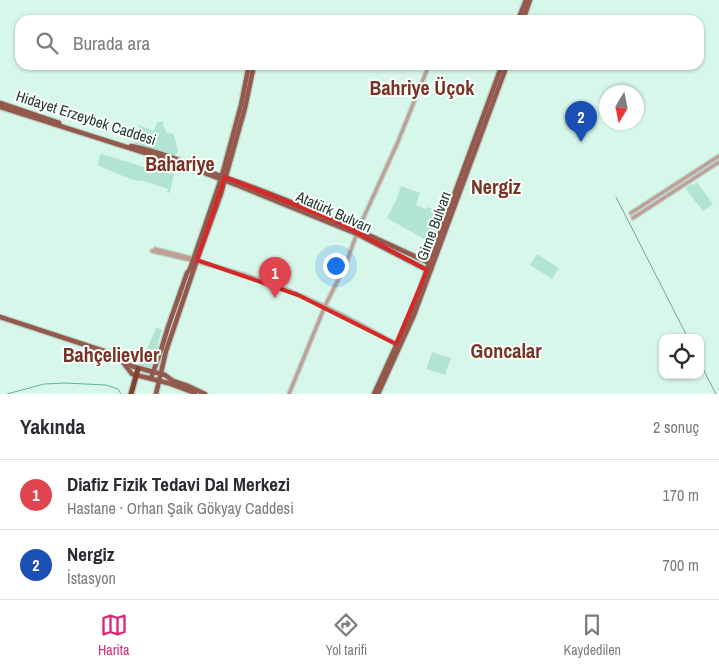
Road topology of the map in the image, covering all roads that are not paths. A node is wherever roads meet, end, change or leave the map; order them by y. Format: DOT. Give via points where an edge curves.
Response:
graph roads {
  1 [pos="526,0"];
  2 [pos="530,0"];
  3 [pos="520,15"];
  4 [pos="525,15"];
  5 [pos="248,70"];
  6 [pos="253,70"];
  7 [pos="427,70"];
  8 [pos="500,70"];
  9 [pos="505,70"];
  10 [pos="0,105"];
  11 [pos="719,156"];
  12 [pos="719,162"];
  13 [pos="223,178"];
  14 [pos="631,213"];
  15 [pos="633,218"];
  16 [pos="358,232"];
  17 [pos="153,250"];
  18 [pos="195,260"];
  19 [pos="429,263"];
  20 [pos="429,270"];
  21 [pos="325,306"];
  22 [pos="0,318"];
  23 [pos="396,344"];
  24 [pos="388,363"];
  25 [pos="138,369"];
  26 [pos="389,370"];
  27 [pos="154,372"];
  28 [pos="161,374"];
  29 [pos="136,375"];
  30 [pos="155,379"];
  31 [pos="131,394"];
  32 [pos="156,394"];
  33 [pos="198,394"];
  34 [pos="205,394"];
  35 [pos="288,394"];
  36 [pos="374,394"];
  37 [pos="378,394"];
  1 -- 3 [label="main road"];
  2 -- 4 [label="main road"];
  5 -- 13 [label="main road"];
  6 -- 13 [label="main road"];
  7 -- 16 [label="street"];
  8 -- 19 [label="main road, Girne Bulvarı"];
  9 -- 20 [label="main road, Girne Bulvarı"];
  10 -- 13 [label="main road, Hidayet Erzeybek Caddesi"];
  11 -- 14 [label="street"];
  12 -- 15 [label="street"];
  13 -- 16 [label="main road, Atatürk Bulvarı"];
  13 -- 18 [label="main road"];
  16 -- 19 [label="main road, Atatürk Bulvarı"];
  16 -- 20 [label="main road, Atatürk Bulvarı"];
  16 -- 21 [label="street"];
  17 -- 18 [label="street"];
  18 -- 21 [label="street" via="252,277"];
  18 -- 27 [label="main road" via="174,309"];
  18 -- 28 [label="main road"];
  19 -- 20 [label="main road"];
  20 -- 23 [label="main road, Girne Bulvarı"];
  20 -- 26 [label="main road, Girne Bulvarı" via="414,315"];
  21 -- 23 [label="street"];
  21 -- 35 [label="street"];
  22 -- 25 [label="main road" via="110,353"];
  22 -- 29 [label="main road" via="110,356"];
  23 -- 24 [label="main road, Girne Bulvarı"];
  24 -- 26 [label="main road"];
  24 -- 36 [label="main road, Girne Bulvarı"];
  25 -- 27 [label="main road"];
  25 -- 29 [label="highway"];
  26 -- 37 [label="main road, Girne Bulvarı"];
  27 -- 28 [label="main road"];
  27 -- 30 [label="main road"];
  28 -- 30 [label="main road"];
  28 -- 34 [label="main road"];
  29 -- 30 [label="main road"];
  29 -- 31 [label="highway"];
  30 -- 32 [label="main road"];
  30 -- 33 [label="main road"];
}
